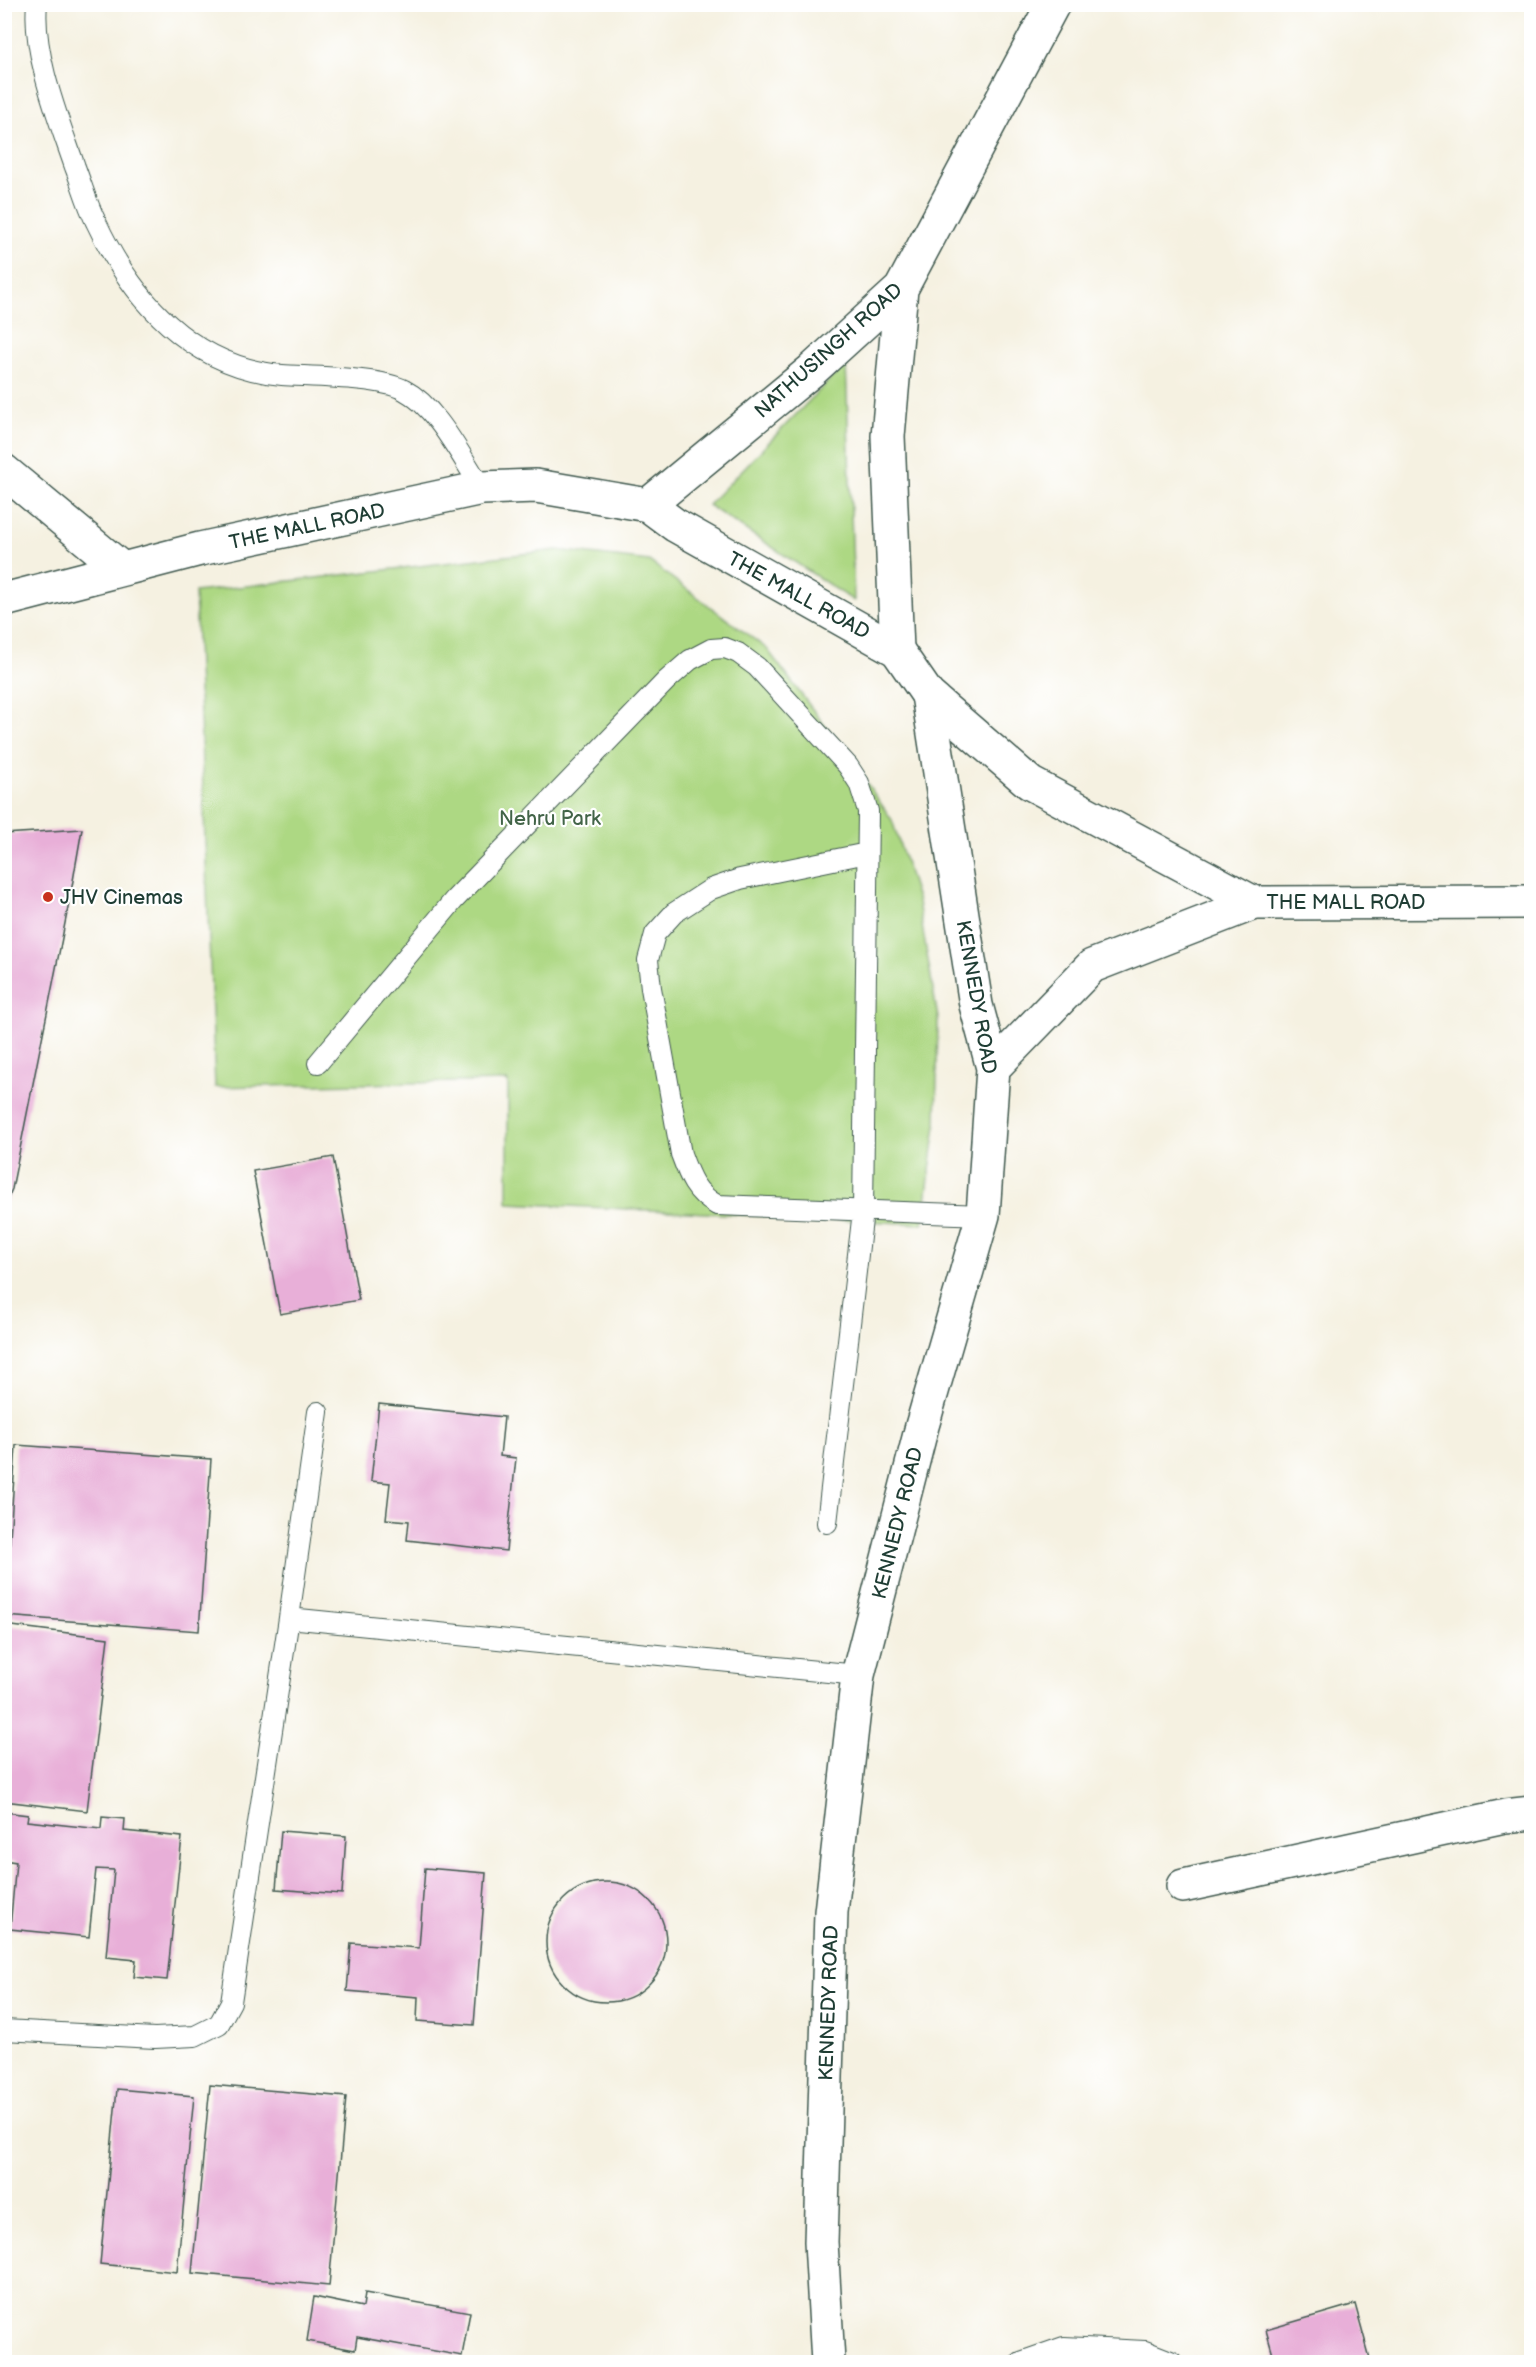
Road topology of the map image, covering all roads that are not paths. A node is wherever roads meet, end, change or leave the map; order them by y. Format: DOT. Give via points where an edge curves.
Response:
graph roads {
  1 [pos="37,4"];
  2 [pos="1053,4"];
  3 [pos="901,289"];
  4 [pos="4,471"];
  5 [pos="482,488"];
  6 [pos="648,505"];
  7 [pos="121,568"];
  8 [pos="4,600"];
  9 [pos="897,650"];
  10 [pos="928,695"];
  11 [pos="867,853"];
  12 [pos="1532,902"];
  13 [pos="1254,903"];
  14 [pos="318,1063"];
  15 [pos="993,1068"];
  16 [pos="863,1211"];
  17 [pos="983,1215"];
  18 [pos="318,1412"];
  19 [pos="827,1523"];
  20 [pos="289,1618"];
  21 [pos="858,1675"];
  22 [pos="1532,1813"];
  23 [pos="1183,1886"];
  24 [pos="4,2030"];
  25 [pos="828,2362"];
  26 [pos="1021,2362"];
  27 [pos="1173,2362"];
  1 -- 5 [label="lane" via="41,58 54,108 95,221 125,277 168,326 210,355 247,368 402,389 433,415"];
  2 -- 3 [label="street, NATHUSINGH ROAD"];
  3 -- 6 [label="street, NATHUSINGH ROAD" via="811,370"];
  3 -- 9 [label="street" via="888,436"];
  4 -- 7 [label="street"];
  5 -- 6 [label="street, THE MALL ROAD" via="536,486"];
  5 -- 7 [label="street, THE MALL ROAD"];
  6 -- 9 [label="street, THE MALL ROAD" via="675,525"];
  7 -- 8 [label="street, THE MALL ROAD"];
  9 -- 10 [label="street, THE MALL ROAD"];
  10 -- 13 [label="street, THE MALL ROAD" via="1030,783"];
  10 -- 15 [label="street, KENNEDY ROAD" via="976,1005"];
  11 -- 14 [label="lane" via="865,796 848,766 757,667 738,653 725,648 711,649 690,660 668,680 454,900"];
  11 -- 16 [label="lane"];
  11 -- 16 [label="lane" via="740,879 711,889 674,913 655,934 648,960 681,1154 689,1177 703,1197 717,1205"];
  12 -- 13 [label="street, THE MALL ROAD"];
  13 -- 15 [label="street" via="1092,966"];
  15 -- 17 [label="street, KENNEDY ROAD"];
  16 -- 17 [label="lane"];
  16 -- 19 [label="lane"];
  17 -- 21 [label="street, KENNEDY ROAD" via="921,1426"];
  18 -- 20 [label="lane"];
  20 -- 21 [label="lane"];
  20 -- 24 [label="lane" via="231,2002 219,2024 195,2036 155,2038"];
  21 -- 25 [label="street, KENNEDY ROAD" via="831,1912 821,2242"];
  22 -- 23 [label="street"];
  26 -- 27 [label="lane" via="1064,2347 1145,2351"];
}
